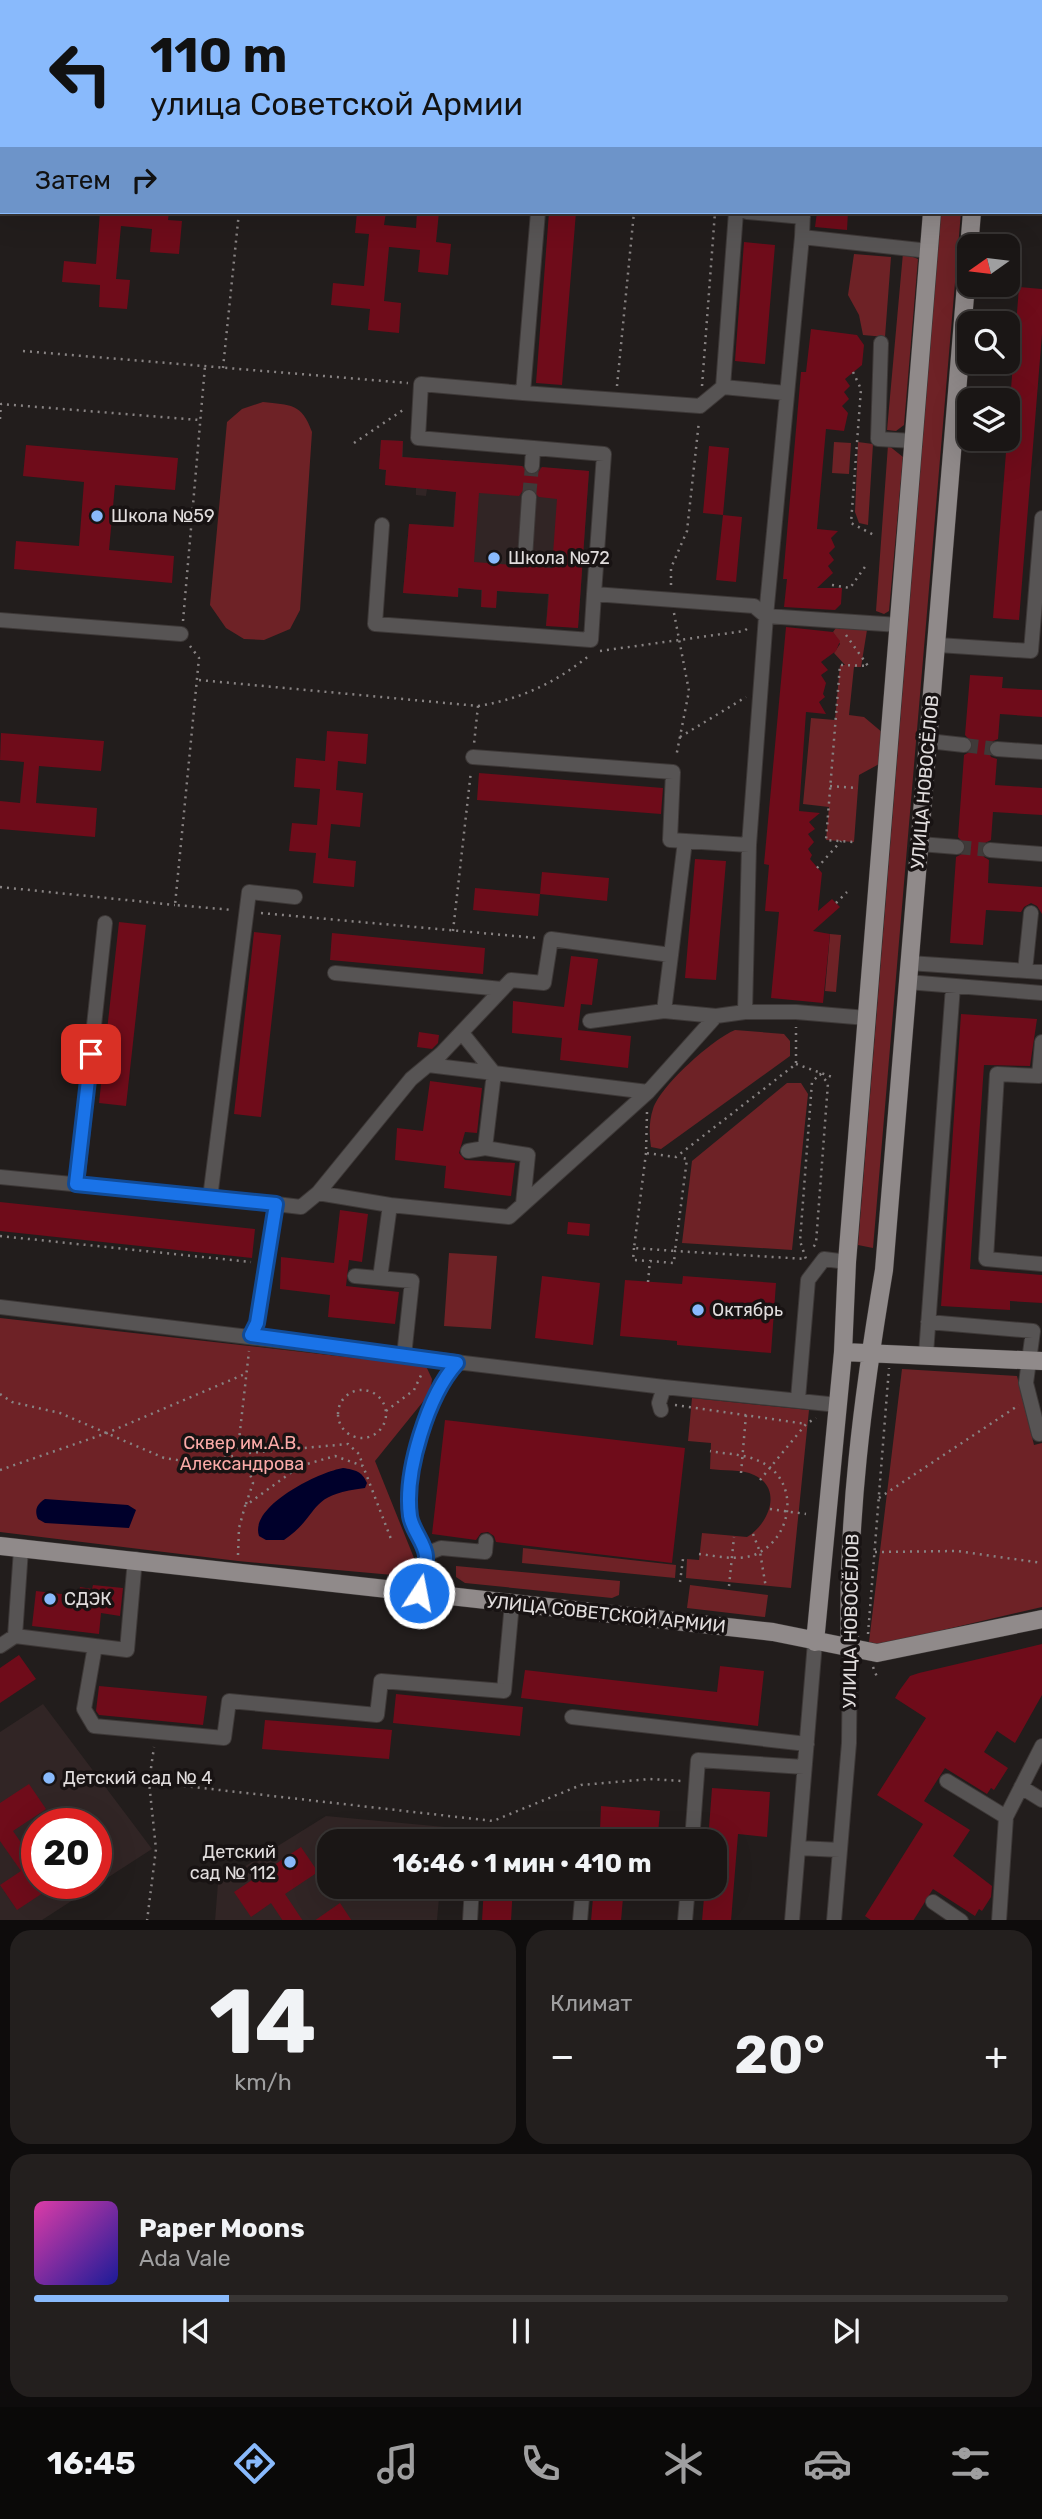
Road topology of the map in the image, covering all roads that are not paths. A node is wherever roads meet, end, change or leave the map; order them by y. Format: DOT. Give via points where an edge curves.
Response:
graph roads {
  1 [pos="538,214"];
  2 [pos="736,214"];
  3 [pos="803,214"];
  4 [pos="932,214"];
  5 [pos="972,214"];
  6 [pos="802,237"];
  7 [pos="929,251"];
  8 [pos="881,343"];
  9 [pos="723,387"];
  10 [pos="523,393"];
  11 [pos="786,393"];
  12 [pos="914,441"];
  13 [pos="533,448"];
  14 [pos="532,466"];
  15 [pos="529,497"];
  16 [pos="1042,518"];
  17 [pos="382,525"];
  18 [pos="524,558"];
  19 [pos="594,594"];
  20 [pos="766,616"];
  21 [pos="0,620"];
  22 [pos="899,625"];
  23 [pos="181,634"];
  24 [pos="938,645"];
  25 [pos="928,741"];
  26 [pos="964,745"];
  27 [pos="998,749"];
  28 [pos="1042,752"];
  29 [pos="473,757"];
  30 [pos="685,841"];
  31 [pos="920,844"];
  32 [pos="749,845"];
  33 [pos="957,847"];
  34 [pos="990,850"];
  35 [pos="1042,854"];
  36 [pos="295,897"];
  37 [pos="1031,913"];
  38 [pos="105,923"];
  39 [pos="671,955"];
  40 [pos="909,962"];
  41 [pos="1025,971"];
  42 [pos="335,972"];
  43 [pos="1042,972"];
  44 [pos="906,982"];
  45 [pos="953,986"];
  46 [pos="502,989"];
  47 [pos="1042,993"];
  48 [pos="664,1011"];
  49 [pos="745,1012"];
  50 [pos="716,1016"];
  51 [pos="867,1018"];
  52 [pos="590,1021"];
  53 [pos="462,1033"];
  54 [pos="1042,1042"];
  55 [pos="428,1065"];
  56 [pos="494,1073"];
  57 [pos="648,1092"];
  58 [pos="485,1148"];
  59 [pos="468,1151"];
  60 [pos="0,1177"];
  61 [pos="76,1184"];
  62 [pos="318,1193"];
  63 [pos="210,1198"];
  64 [pos="276,1204"];
  65 [pos="523,1204"];
  66 [pos="390,1205"];
  67 [pos="847,1262"];
  68 [pos="1042,1264"];
  69 [pos="355,1276"];
  70 [pos="380,1278"];
  71 [pos="0,1307"];
  72 [pos="928,1322"];
  73 [pos="251,1335"];
  74 [pos="871,1351"];
  75 [pos="843,1352"];
  76 [pos="926,1354"];
  77 [pos="404,1356"];
  78 [pos="1035,1361"];
  79 [pos="452,1368"];
  80 [pos="664,1387"];
  81 [pos="798,1399"];
  82 [pos="838,1405"];
  83 [pos="660,1406"];
  84 [pos="1038,1433"];
  85 [pos="486,1541"];
  86 [pos="0,1546"];
  87 [pos="21,1549"];
  88 [pos="426,1554"];
  89 [pos="135,1559"];
  90 [pos="419,1593"];
  91 [pos="512,1603"];
  92 [pos="1042,1619"];
  93 [pos="15,1636"];
  94 [pos="815,1642"];
  95 [pos="0,1646"];
  96 [pos="95,1646"];
  97 [pos="858,1650"];
  98 [pos="572,1718"];
  99 [pos="807,1745"];
  100 [pos="1042,1746"];
  101 [pos="804,1767"];
  102 [pos="947,1781"];
  103 [pos="1021,1787"];
  104 [pos="1042,1800"];
  105 [pos="1006,1817"];
  106 [pos="693,1829"];
  107 [pos="799,1848"];
  108 [pos="840,1850"];
  109 [pos="471,1899"];
  110 [pos="582,1899"];
  111 [pos="687,1899"];
  112 [pos="933,1902"];
  113 [pos="470,1920"];
  114 [pos="580,1920"];
  115 [pos="685,1920"];
  116 [pos="792,1920"];
  117 [pos="834,1920"];
  118 [pos="961,1920"];
  119 [pos="999,1920"];
  1 -- 10 [label="street"];
  2 -- 9 [label="street"];
  3 -- 6 [label="street"];
  4 -- 7 [label="main road, УЛИЦА НОВОСЁЛОВ"];
  5 -- 24 [label="main road, УЛИЦА НОВОСЁЛОВ"];
  6 -- 7 [label="street"];
  6 -- 11 [label="street"];
  7 -- 12 [label="main road, УЛИЦА НОВОСЁЛОВ"];
  8 -- 12 [label="street" via="878,439"];
  9 -- 10 [label="street" via="701,406"];
  9 -- 11 [label="street"];
  10 -- 13 [label="street" via="421,391 418,438"];
  11 -- 20 [label="street"];
  12 -- 22 [label="main road, УЛИЦА НОВОСЁЛОВ"];
  13 -- 14 [label="street"];
  13 -- 19 [label="street" via="604,454"];
  15 -- 18 [label="street"];
  16 -- 24 [label="street" via="1031,651"];
  17 -- 19 [label="street" via="375,624 591,640"];
  19 -- 20 [label="street" via="754,606"];
  20 -- 22 [label="street"];
  20 -- 32 [label="street"];
  21 -- 23 [label="street"];
  22 -- 51 [label="main road, УЛИЦА НОВОСЁЛОВ"];
  24 -- 25 [label="main road, УЛИЦА НОВОСЁЛОВ"];
  25 -- 26 [label="street"];
  25 -- 31 [label="main road, УЛИЦА НОВОСЁЛОВ"];
  27 -- 28 [label="street"];
  29 -- 30 [label="street" via="673,772 670,840"];
  30 -- 32 [label="street"];
  30 -- 39 [label="street"];
  31 -- 33 [label="street"];
  31 -- 40 [label="main road, УЛИЦА НОВОСЁЛОВ"];
  32 -- 49 [label="street"];
  34 -- 35 [label="street"];
  36 -- 63 [label="street" via="249,892"];
  37 -- 41 [label="street"];
  38 -- 61 [label="street"];
  39 -- 46 [label="street" via="551,939 544,983 512,980"];
  39 -- 48 [label="street"];
  40 -- 41 [label="street"];
  40 -- 44 [label="main road, УЛИЦА НОВОСЁЛОВ"];
  41 -- 43 [label="street"];
  42 -- 46 [label="street"];
  44 -- 45 [label="street"];
  44 -- 74 [label="main road, УЛИЦА НОВОСЁЛОВ" via="884,1270"];
  45 -- 47 [label="street"];
  45 -- 72 [label="street"];
  46 -- 53 [label="street"];
  48 -- 50 [label="street"];
  48 -- 52 [label="street"];
  49 -- 50 [label="street"];
  49 -- 51 [label="street"];
  50 -- 57 [label="street"];
  51 -- 67 [label="main road, УЛИЦА НОВОСЁЛОВ"];
  53 -- 55 [label="street"];
  53 -- 56 [label="street"];
  54 -- 68 [label="street" via="1039,1076 997,1074 986,1259"];
  55 -- 56 [label="street"];
  55 -- 62 [label="street" via="411,1079"];
  56 -- 57 [label="street"];
  56 -- 58 [label="street"];
  57 -- 65 [label="street"];
  58 -- 59 [label="street"];
  58 -- 65 [label="street" via="528,1154"];
  60 -- 61 [label="street"];
  61 -- 63 [label="street"];
  62 -- 64 [label="street" via="300,1207"];
  62 -- 66 [label="street"];
  63 -- 64 [label="street"];
  64 -- 73 [label="street" via="257,1323"];
  65 -- 66 [label="street" via="509,1217"];
  66 -- 70 [label="street"];
  67 -- 75 [label="main road, УЛИЦА НОВОСЁЛОВ"];
  67 -- 81 [label="street" via="824,1259 808,1280"];
  69 -- 70 [label="street"];
  70 -- 77 [label="street" via="412,1281"];
  71 -- 73 [label="street"];
  72 -- 76 [label="street"];
  72 -- 78 [label="street" via="1033,1331"];
  73 -- 77 [label="street"];
  74 -- 75 [label="main road"];
  74 -- 76 [label="main road"];
  74 -- 97 [label="main road, УЛИЦА НОВОСЁЛОВ" via="848,1605"];
  75 -- 82 [label="main road, УЛИЦА НОВОСЁЛОВ"];
  76 -- 78 [label="main road"];
  77 -- 79 [label="street"];
  78 -- 84 [label="street" via="1026,1382"];
  79 -- 80 [label="street"];
  79 -- 88 [label="street" via="423,1427 411,1478 410,1517"];
  80 -- 81 [label="street"];
  80 -- 83 [label="street"];
  81 -- 82 [label="street"];
  82 -- 94 [label="main road, УЛИЦА НОВОСЁЛОВ"];
  85 -- 88 [label="street" via="485,1552 441,1548"];
  86 -- 87 [label="main road, УЛИЦА СОВЕТСКОЙ АРМИИ"];
  87 -- 89 [label="main road, УЛИЦА СОВЕТСКОЙ АРМИИ"];
  87 -- 93 [label="street"];
  88 -- 90 [label="street"];
  89 -- 90 [label="main road, УЛИЦА СОВЕТСКОЙ АРМИИ"];
  89 -- 96 [label="street" via="127,1650"];
  90 -- 91 [label="main road, УЛИЦА СОВЕТСКОЙ АРМИИ"];
  91 -- 94 [label="main road, УЛИЦА СОВЕТСКОЙ АРМИИ" via="773,1632"];
  91 -- 96 [label="street" via="504,1691 382,1681 377,1715 229,1701 224,1738 94,1726 84,1709"];
  92 -- 97 [label="main road, УЛИЦА СОВЕТСКОЙ АРМИИ" via="877,1653"];
  93 -- 95 [label="street"];
  93 -- 96 [label="street"];
  94 -- 97 [label="main road, УЛИЦА СОВЕТСКОЙ АРМИИ"];
  94 -- 99 [label="street, УЛИЦА НОВОСЁЛОВ"];
  97 -- 108 [label="street, УЛИЦА НОВОСЁЛОВ"];
  98 -- 99 [label="street"];
  99 -- 101 [label="street, УЛИЦА НОВОСЁЛОВ"];
  100 -- 103 [label="street"];
  101 -- 106 [label="street" via="698,1760"];
  101 -- 107 [label="street, УЛИЦА НОВОСЁЛОВ"];
  102 -- 105 [label="street"];
  103 -- 104 [label="street"];
  103 -- 105 [label="street"];
  105 -- 119 [label="street"];
  107 -- 108 [label="street"];
  107 -- 116 [label="street, УЛИЦА НОВОСЁЛОВ"];
  108 -- 117 [label="street, УЛИЦА НОВОСЁЛОВ"];
  109 -- 113 [label="street"];
  110 -- 114 [label="street"];
  111 -- 115 [label="street"];
  112 -- 118 [label="street"];
}
